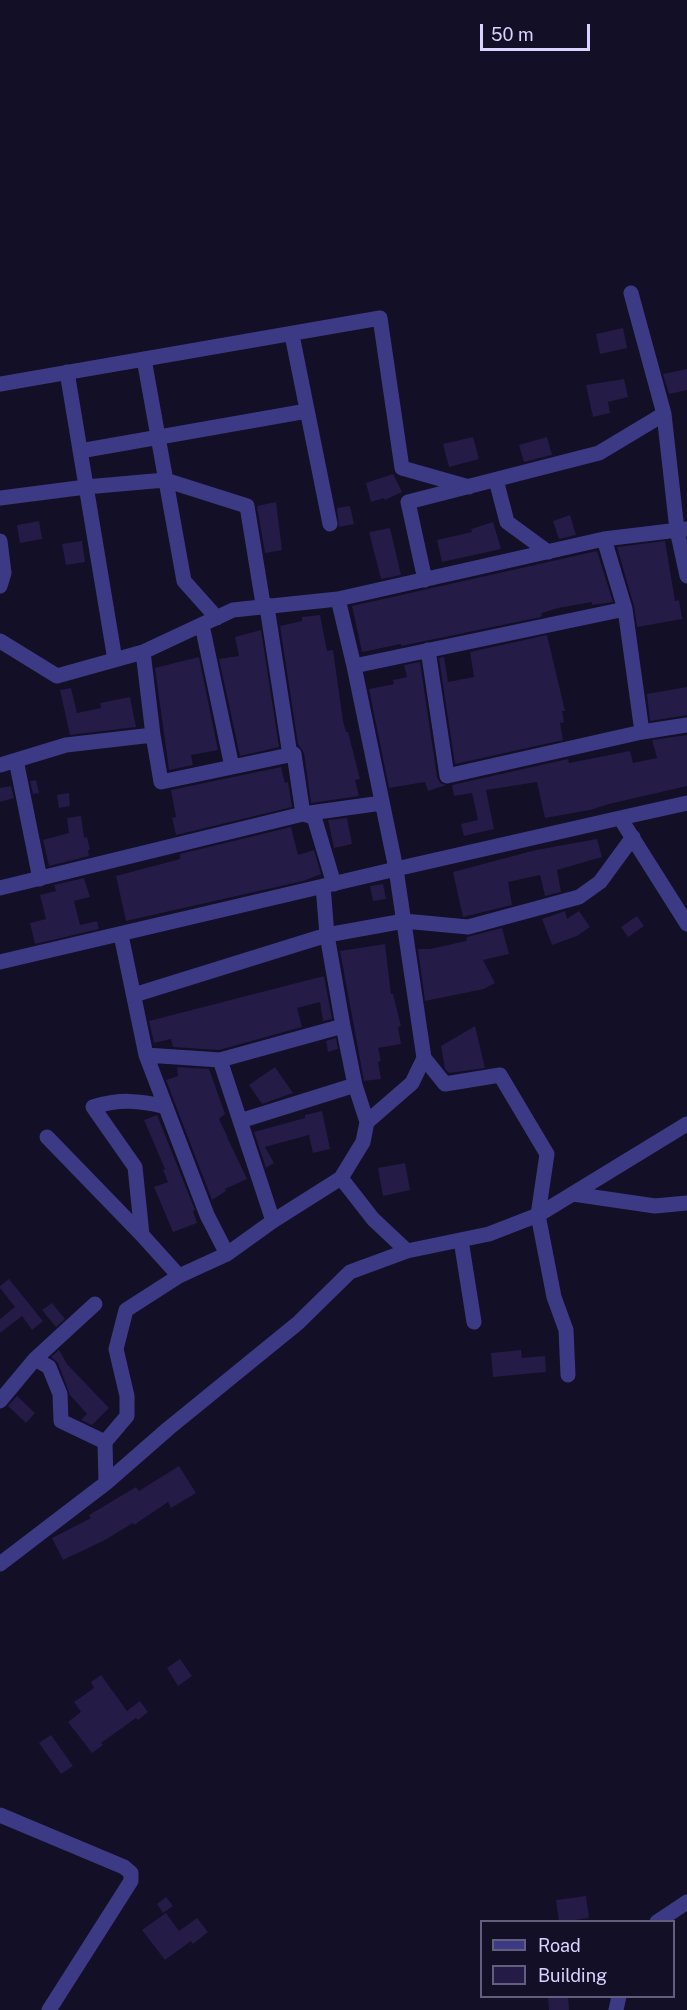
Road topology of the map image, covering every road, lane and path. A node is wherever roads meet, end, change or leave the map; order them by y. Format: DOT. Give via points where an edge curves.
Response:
graph roads {
  1 [pos="631,293"];
  2 [pos="292,334"];
  3 [pos="144,359"];
  4 [pos="67,372"];
  5 [pos="0,384"];
  6 [pos="307,411"];
  7 [pos="664,414"];
  8 [pos="158,437"];
  9 [pos="80,451"];
  10 [pos="165,480"];
  11 [pos="496,480"];
  12 [pos="86,487"];
  13 [pos="469,487"];
  14 [pos="0,498"];
  15 [pos="330,524"];
  16 [pos="682,530"];
  17 [pos="604,539"];
  18 [pos="0,541"];
  19 [pos="548,552"];
  20 [pos="687,576"];
  21 [pos="425,580"];
  22 [pos="0,586"];
  23 [pos="338,599"];
  24 [pos="271,606"];
  25 [pos="625,609"];
  26 [pos="209,621"];
  27 [pos="4,648"];
  28 [pos="428,650"];
  29 [pos="143,652"];
  30 [pos="115,660"];
  31 [pos="354,666"];
  32 [pos="687,724"];
  33 [pos="642,732"];
  34 [pos="153,735"];
  35 [pos="294,754"];
  36 [pos="16,760"];
  37 [pos="0,765"];
  38 [pos="232,767"];
  39 [pos="382,803"];
  40 [pos="687,803"];
  41 [pos="303,814"];
  42 [pos="620,818"];
  43 [pos="633,837"];
  44 [pos="396,869"];
  45 [pos="40,879"];
  46 [pos="328,885"];
  47 [pos="0,888"];
  48 [pos="404,921"];
  49 [pos="687,924"];
  50 [pos="122,935"];
  51 [pos="327,935"];
  52 [pos="0,962"];
  53 [pos="134,994"];
  54 [pos="343,1026"];
  55 [pos="146,1055"];
  56 [pos="424,1058"];
  57 [pos="220,1060"];
  58 [pos="355,1085"];
  59 [pos="166,1107"];
  60 [pos="240,1121"];
  61 [pos="367,1122"];
  62 [pos="687,1124"];
  63 [pos="47,1137"];
  64 [pos="341,1178"];
  65 [pos="573,1194"];
  66 [pos="687,1203"];
  67 [pos="538,1215"];
  68 [pos="273,1221"];
  69 [pos="142,1235"];
  70 [pos="460,1240"];
  71 [pos="407,1251"];
  72 [pos="227,1254"];
  73 [pos="179,1276"];
  74 [pos="95,1304"];
  75 [pos="474,1322"];
  76 [pos="35,1359"];
  77 [pos="567,1375"];
  78 [pos="0,1401"];
  79 [pos="105,1442"];
  80 [pos="106,1483"];
  81 [pos="0,1564"];
  82 [pos="0,1815"];
  83 [pos="687,1902"];
  84 [pos="660,1920"];
  85 [pos="49,2010"];
  1 -- 7 [label="street"];
  2 -- 3 [label="street"];
  2 -- 6 [label="street"];
  2 -- 13 [label="street" via="380,318 402,468"];
  3 -- 4 [label="street"];
  3 -- 8 [label="street"];
  4 -- 5 [label="street"];
  4 -- 9 [label="street"];
  6 -- 8 [label="street"];
  6 -- 15 [label="street"];
  7 -- 11 [label="street" via="600,453"];
  7 -- 16 [label="street"];
  8 -- 9 [label="street"];
  8 -- 10 [label="street"];
  9 -- 12 [label="street"];
  10 -- 12 [label="street"];
  10 -- 24 [label="street" via="247,506 263,604"];
  10 -- 26 [label="street" via="184,581"];
  11 -- 13 [label="street"];
  11 -- 19 [label="street" via="507,522"];
  12 -- 14 [label="street"];
  12 -- 30 [label="street"];
  13 -- 21 [label="street" via="408,502"];
  16 -- 17 [label="street"];
  16 -- 20 [label="street"];
  17 -- 19 [label="street"];
  17 -- 25 [label="street"];
  18 -- 22 [label="street" via="4,573"];
  19 -- 21 [label="street"];
  21 -- 23 [label="street"];
  23 -- 24 [label="street"];
  23 -- 31 [label="street"];
  24 -- 26 [label="street" via="233,610"];
  24 -- 35 [label="street" via="267,607 290,755"];
  25 -- 28 [label="street"];
  25 -- 33 [label="street"];
  26 -- 29 [label="street"];
  26 -- 38 [label="street"];
  27 -- 30 [label="street" via="57,676"];
  28 -- 31 [label="street"];
  28 -- 33 [label="street" via="447,776"];
  29 -- 30 [label="street"];
  29 -- 34 [label="street"];
  31 -- 39 [label="street"];
  32 -- 33 [label="street"];
  34 -- 36 [label="street" via="66,744"];
  34 -- 38 [label="street" via="161,782"];
  35 -- 38 [label="street"];
  35 -- 41 [label="street"];
  36 -- 37 [label="street"];
  36 -- 45 [label="street"];
  39 -- 41 [label="street"];
  39 -- 44 [label="street"];
  40 -- 42 [label="street"];
  41 -- 45 [label="street"];
  41 -- 46 [label="street" via="314,817"];
  42 -- 43 [label="street"];
  42 -- 44 [label="street"];
  43 -- 48 [label="street" via="600,882 579,897 468,927"];
  43 -- 49 [label="street"];
  44 -- 46 [label="street"];
  44 -- 48 [label="street"];
  45 -- 47 [label="street"];
  46 -- 50 [label="street"];
  46 -- 51 [label="street"];
  48 -- 51 [label="street"];
  48 -- 56 [label="street"];
  50 -- 52 [label="street"];
  50 -- 53 [label="street"];
  51 -- 53 [label="street"];
  51 -- 54 [label="street"];
  53 -- 55 [label="street"];
  54 -- 57 [label="street"];
  54 -- 58 [label="street"];
  55 -- 57 [label="street"];
  55 -- 59 [label="street"];
  56 -- 61 [label="street" via="412,1083"];
  56 -- 67 [label="street" via="445,1084 500,1075 547,1154"];
  57 -- 60 [label="street"];
  58 -- 60 [label="street"];
  58 -- 61 [label="street"];
  59 -- 69 [label="street" via="114,1101 93,1107 135,1167"];
  59 -- 72 [label="street" via="207,1215"];
  60 -- 68 [label="street"];
  61 -- 64 [label="street" via="363,1142"];
  62 -- 65 [label="street"];
  63 -- 69 [label="street"];
  64 -- 68 [label="street"];
  64 -- 71 [label="street" via="373,1219"];
  65 -- 66 [label="street" via="655,1206"];
  65 -- 67 [label="street"];
  67 -- 70 [label="street" via="489,1234"];
  67 -- 77 [label="street" via="554,1297 566,1330"];
  68 -- 72 [label="street"];
  69 -- 73 [label="street"];
  70 -- 71 [label="street"];
  70 -- 75 [label="street"];
  71 -- 80 [label="street" via="350,1272 298,1323"];
  72 -- 73 [label="street"];
  73 -- 79 [label="street" via="126,1310 116,1348 127,1396 127,1416"];
  74 -- 76 [label="street"];
  76 -- 78 [label="street"];
  76 -- 79 [label="street" via="49,1367 60,1394 61,1421"];
  79 -- 80 [label="street"];
  80 -- 81 [label="street"];
  82 -- 85 [label="street" via="131,1873 131,1881"];
  83 -- 84 [label="street"];
}
